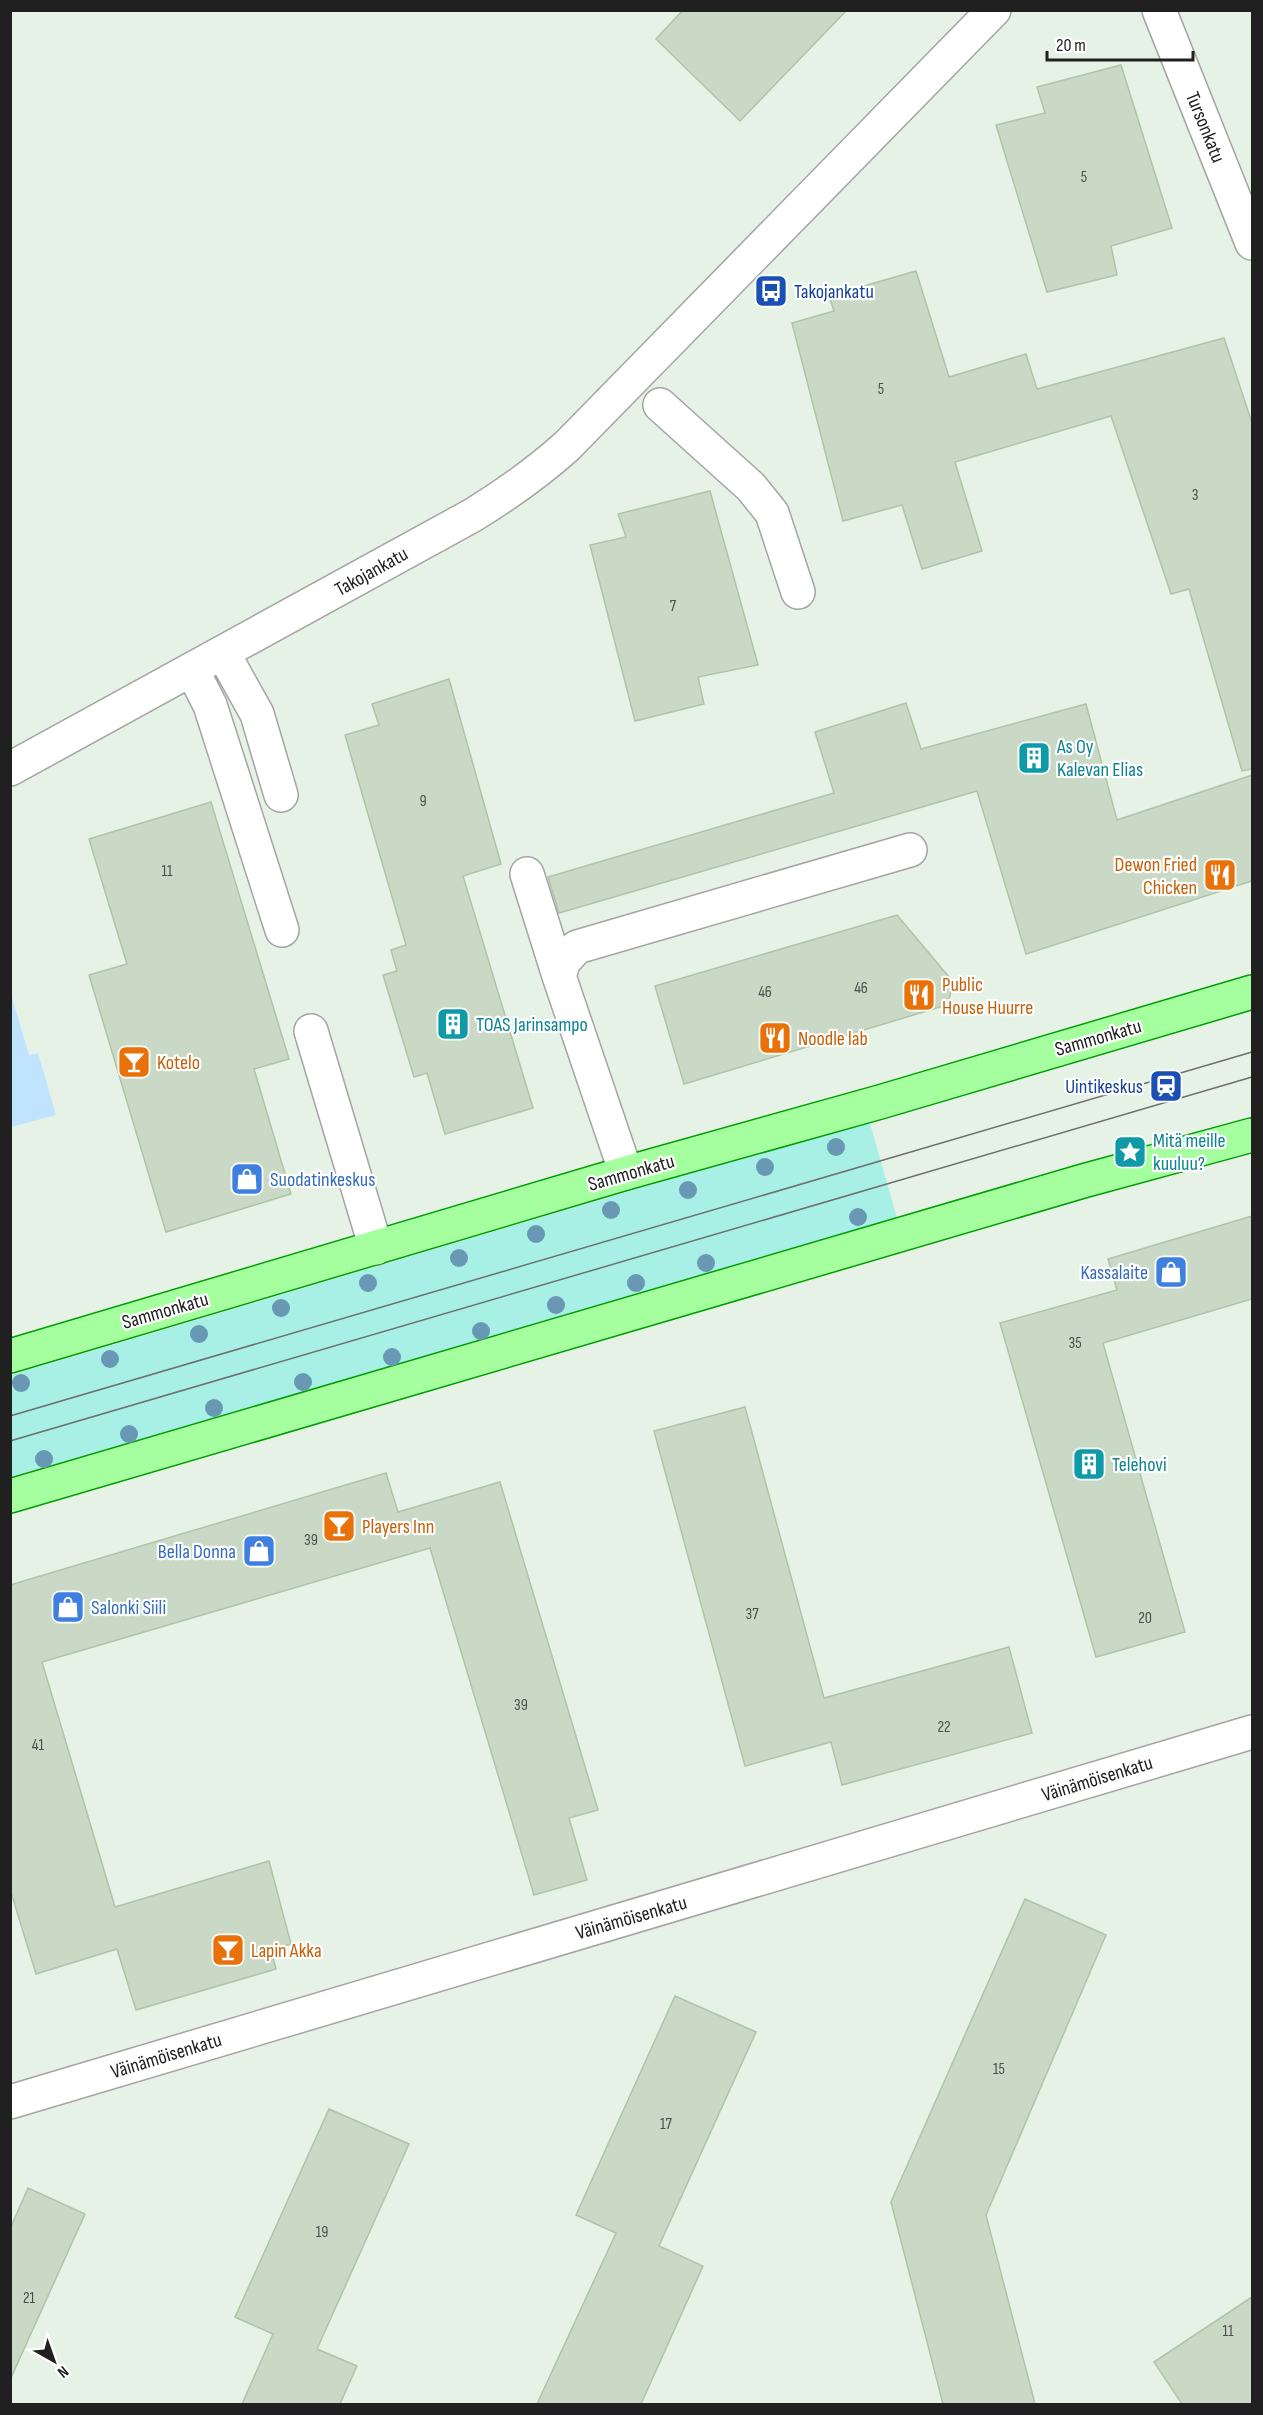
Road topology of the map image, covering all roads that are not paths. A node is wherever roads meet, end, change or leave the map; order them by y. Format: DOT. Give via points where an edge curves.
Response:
graph roads {
  1 [pos="994,10"];
  2 [pos="1159,10"];
  3 [pos="1252,243"];
  4 [pos="660,405"];
  5 [pos="798,592"];
  6 [pos="223,653"];
  7 [pos="192,670"];
  8 [pos="10,769"];
  9 [pos="281,795"];
  10 [pos="910,850"];
  11 [pos="527,874"];
  12 [pos="282,930"];
  13 [pos="559,976"];
  14 [pos="1252,992"];
  15 [pos="311,1031"];
  16 [pos="1252,1134"];
  17 [pos="626,1173"];
  18 [pos="376,1248"];
  19 [pos="10,1356"];
  20 [pos="10,1496"];
  21 [pos="1252,1732"];
  22 [pos="10,2102"];
  1 -- 6 [label="street, Takojankatu" via="537,473 473,515"];
  2 -- 3 [label="street, Tursonkatu"];
  4 -- 5 [label="street" via="751,488 772,513"];
  6 -- 7 [label="street, Takojankatu"];
  6 -- 9 [label="street" via="257,714"];
  7 -- 8 [label="street, Takojankatu"];
  7 -- 12 [label="street" via="210,705"];
  10 -- 13 [label="street" via="577,947 564,961"];
  11 -- 13 [label="street"];
  13 -- 17 [label="street"];
  14 -- 17 [label="main road, Sammonkatu"];
  15 -- 18 [label="street"];
  16 -- 20 [label="main road"];
  17 -- 18 [label="main road, Sammonkatu"];
  18 -- 19 [label="main road, Sammonkatu"];
  21 -- 22 [label="street, Väinämöisenkatu"];
}
